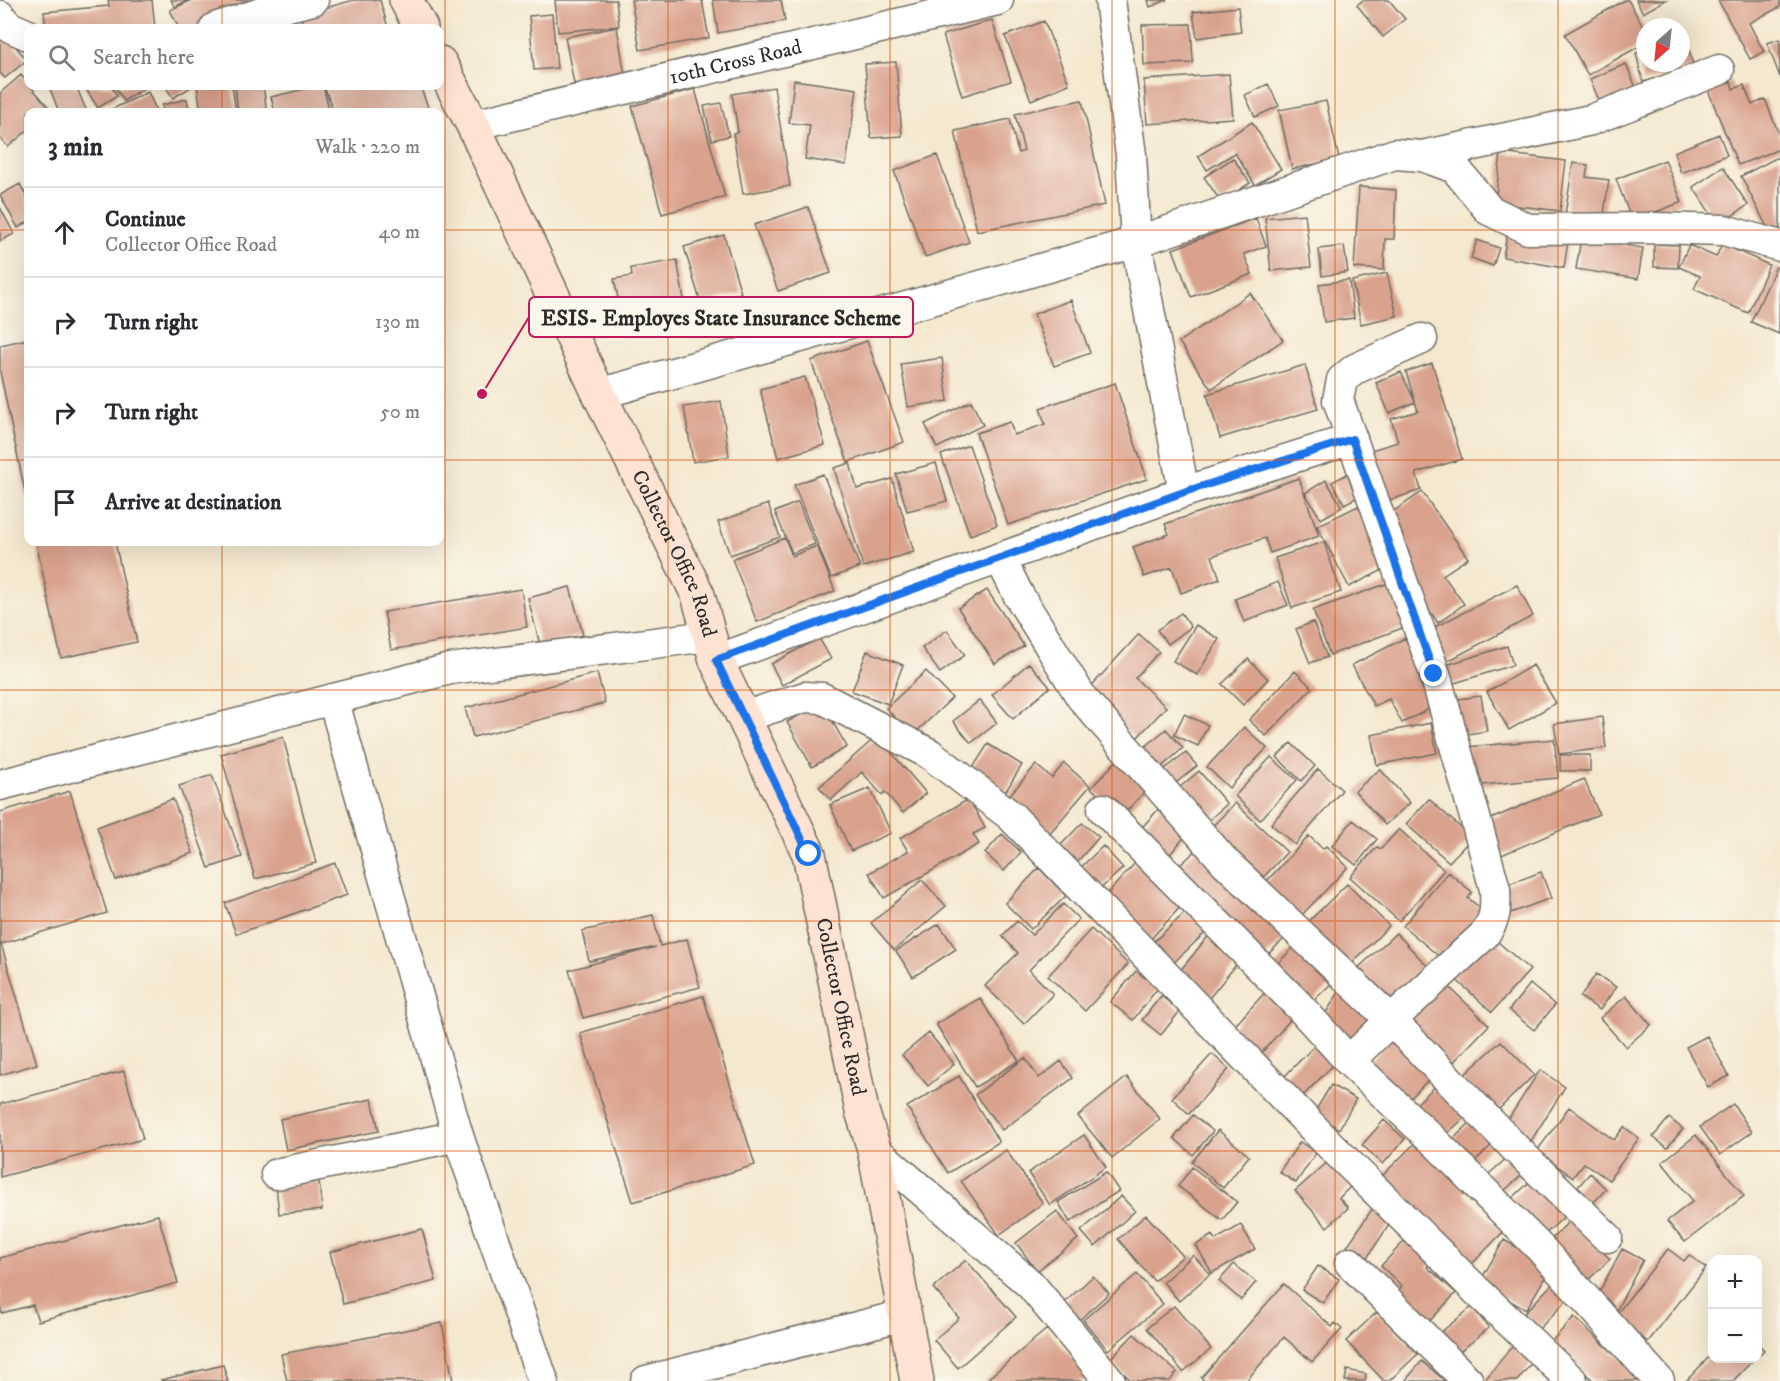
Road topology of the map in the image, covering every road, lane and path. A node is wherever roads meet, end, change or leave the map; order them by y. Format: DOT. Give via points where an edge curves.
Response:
graph roads {
  1 [pos="313,0"];
  2 [pos="405,0"];
  3 [pos="998,0"];
  4 [pos="1110,0"];
  5 [pos="0,16"];
  6 [pos="227,24"];
  7 [pos="419,24"];
  8 [pos="24,33"];
  9 [pos="1719,69"];
  10 [pos="444,71"];
  11 [pos="473,125"];
  12 [pos="1422,156"];
  13 [pos="1137,242"];
  14 [pos="1780,246"];
  15 [pos="1422,339"];
  16 [pos="599,394"];
  17 [pos="1352,439"];
  18 [pos="1184,492"];
  19 [pos="1000,558"];
  20 [pos="712,648"];
  21 [pos="333,699"];
  22 [pos="743,717"];
  23 [pos="0,785"];
  24 [pos="1103,809"];
  25 [pos="1391,1020"];
  26 [pos="1350,1061"];
  27 [pos="458,1136"];
  28 [pos="874,1149"];
  29 [pos="276,1174"];
  30 [pos="1607,1237"];
  31 [pos="1350,1263"];
  32 [pos="904,1315"];
  33 [pos="543,1381"];
  34 [pos="646,1381"];
  35 [pos="917,1381"];
  36 [pos="1110,1381"];
  37 [pos="1468,1381"];
  38 [pos="1572,1381"];
  39 [pos="1659,1381"];
  1 -- 6 [label="street"];
  2 -- 7 [label="main road"];
  3 -- 11 [label="street, 10th Cross Road"];
  4 -- 13 [label="street" via="1131,155"];
  5 -- 8 [label="street" via="8,26"];
  9 -- 12 [label="street" via="1590,120"];
  10 -- 11 [label="main road, Collector Office Road"];
  11 -- 16 [label="main road, Collector Office Road"];
  12 -- 13 [label="street" via="1395,154"];
  12 -- 14 [label="street" via="1455,168 1489,210 1528,229 1724,230"];
  13 -- 16 [label="street"];
  13 -- 18 [label="street"];
  15 -- 17 [label="street" via="1355,369 1342,380 1338,400"];
  16 -- 20 [label="main road, Collector Office Road" via="698,595"];
  17 -- 18 [label="street"];
  17 -- 25 [label="street" via="1434,674 1495,890 1493,924"];
  18 -- 19 [label="street"];
  19 -- 20 [label="street"];
  19 -- 25 [label="street" via="1018,596 1082,698 1225,862"];
  20 -- 21 [label="street" via="450,669"];
  20 -- 22 [label="main road, Collector Office Road"];
  21 -- 23 [label="street"];
  21 -- 27 [label="street"];
  22 -- 28 [label="main road, Collector Office Road" via="809,854 862,1112"];
  22 -- 38 [label="street" via="805,696 822,698 930,754 1011,816 1326,1141"];
  24 -- 26 [label="street"];
  25 -- 26 [label="street"];
  25 -- 30 [label="street"];
  26 -- 39 [label="street" via="1541,1249"];
  27 -- 29 [label="street"];
  27 -- 33 [label="street"];
  28 -- 32 [label="main road, Collector Office Road"];
  28 -- 36 [label="street" via="1031,1285"];
  31 -- 37 [label="street"];
  32 -- 34 [label="street"];
  32 -- 35 [label="main road, Collector Office Road"];
}
